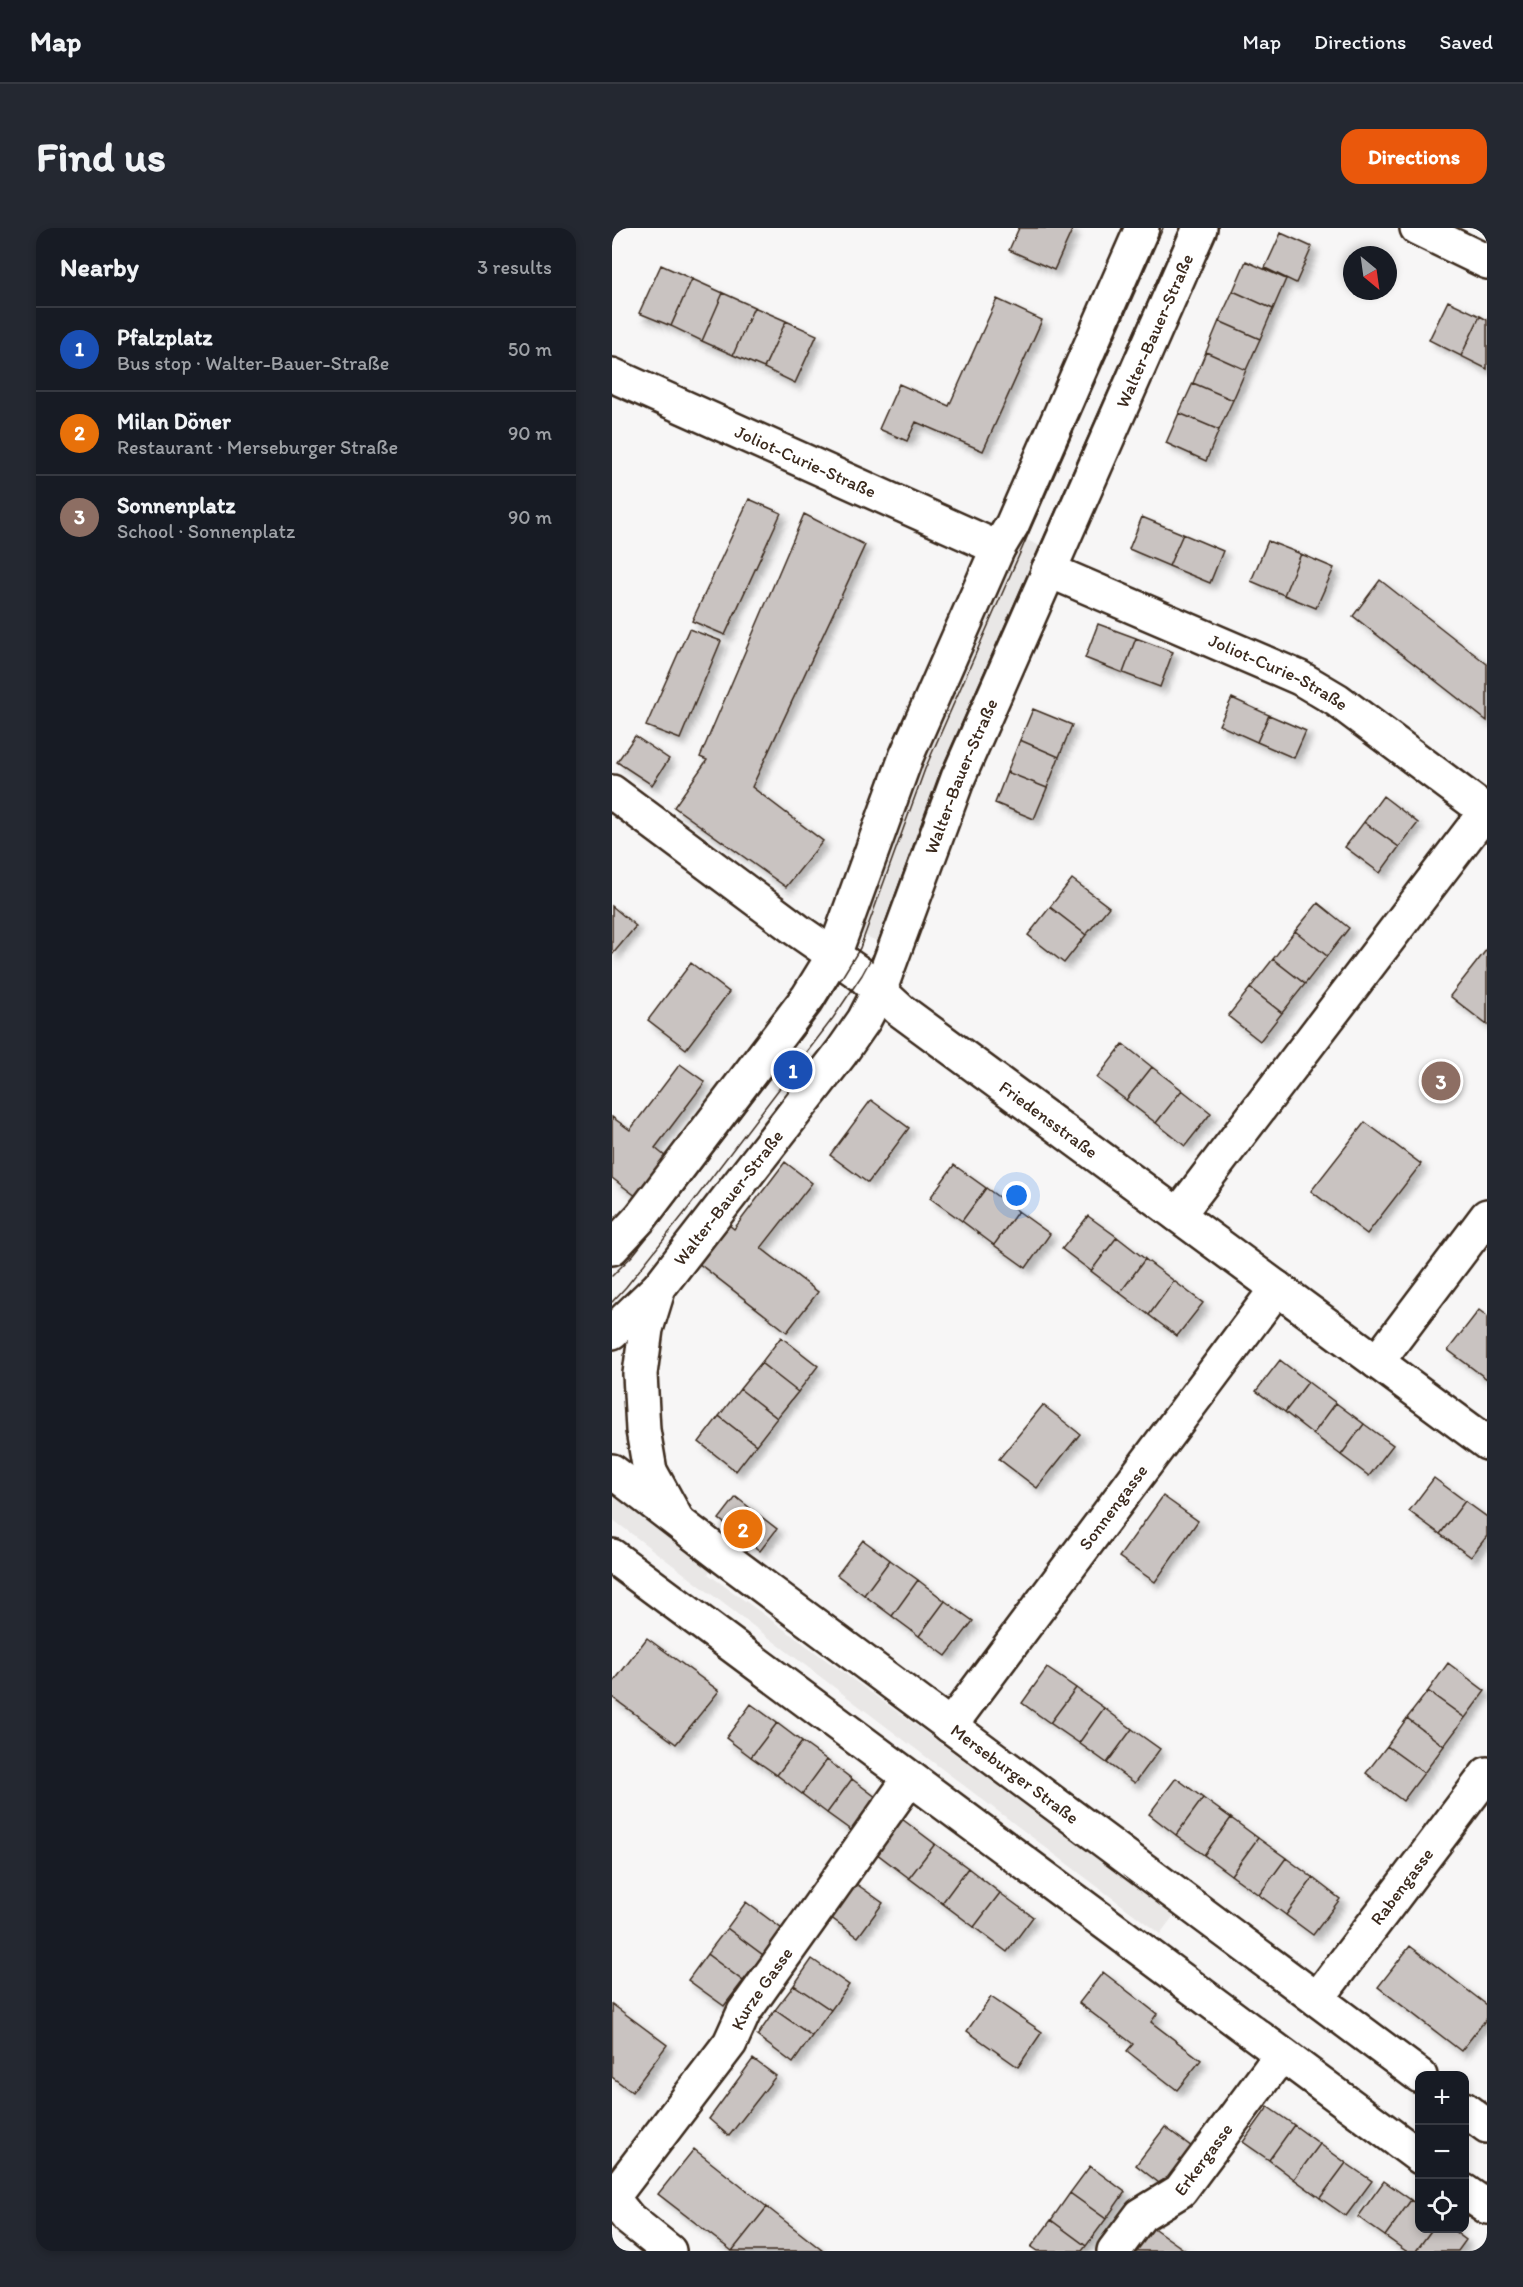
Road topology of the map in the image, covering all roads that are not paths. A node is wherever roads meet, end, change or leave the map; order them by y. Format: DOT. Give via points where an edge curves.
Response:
graph roads {
  1 [pos="1142,228"];
  2 [pos="1200,228"];
  3 [pos="1418,228"];
  4 [pos="1487,262"];
  5 [pos="612,375"];
  6 [pos="998,548"];
  7 [pos="1048,570"];
  8 [pos="612,792"];
  9 [pos="1486,811"];
  10 [pos="834,954"];
  11 [pos="879,989"];
  12 [pos="1178,1215"];
  13 [pos="1487,1216"];
  14 [pos="641,1217"];
  15 [pos="612,1248"];
  16 [pos="612,1264"];
  17 [pos="659,1287"];
  18 [pos="1276,1288"];
  19 [pos="612,1332"];
  20 [pos="1377,1362"];
  21 [pos="1487,1443"];
  22 [pos="612,1471"];
  23 [pos="677,1520"];
  24 [pos="612,1556"];
  25 [pos="950,1726"];
  26 [pos="1487,1774"];
  27 [pos="912,1780"];
  28 [pos="1317,1999"];
  29 [pos="1284,2057"];
  30 [pos="1415,2073"];
  31 [pos="1469,2113"];
  32 [pos="1487,2126"];
  33 [pos="1415,2154"];
  34 [pos="1469,2195"];
  35 [pos="612,2198"];
  36 [pos="1487,2208"];
  37 [pos="669,2251"];
  38 [pos="1114,2251"];
  1 -- 6 [label="street" via="1012,525"];
  2 -- 7 [label="street, Walter-Bauer-Straße"];
  3 -- 4 [label="street"];
  5 -- 6 [label="street, Joliot-Curie-Straße"];
  6 -- 10 [label="street" via="906,757"];
  7 -- 9 [label="street, Joliot-Curie-Straße" via="1300,678 1337,700"];
  7 -- 11 [label="street, Walter-Bauer-Straße" via="958,778"];
  8 -- 10 [label="street, Friedensstraße"];
  9 -- 12 [label="street"];
  10 -- 11 [label="street, Friedensstraße"];
  10 -- 14 [label="street" via="808,996"];
  11 -- 12 [label="street, Friedensstraße" via="900,1010"];
  11 -- 17 [label="street, Walter-Bauer-Straße" via="841,1053"];
  12 -- 18 [label="street, Friedensstraße"];
  13 -- 20 [label="street"];
  14 -- 15 [label="street"];
  14 -- 16 [label="street"];
  17 -- 19 [label="street"];
  17 -- 23 [label="street" via="646,1329 640,1374 643,1430 650,1471"];
  18 -- 20 [label="street, Friedensstraße"];
  18 -- 25 [label="street, Sonnengasse"];
  20 -- 21 [label="street, Friedensstraße"];
  22 -- 23 [label="street, Merseburger Straße"];
  23 -- 25 [label="street, Merseburger Straße"];
  24 -- 27 [label="street"];
  25 -- 28 [label="street, Merseburger Straße"];
  26 -- 28 [label="street, Rabengasse"];
  27 -- 29 [label="street"];
  27 -- 35 [label="street, Kurze Gasse" via="744,2012 730,2043"];
  28 -- 30 [label="street, Merseburger Straße"];
  29 -- 33 [label="street"];
  29 -- 38 [label="street, Erkergasse" via="1272,2067 1180,2191 1141,2215"];
  31 -- 32 [label="street"];
  34 -- 36 [label="street"];
  35 -- 37 [label="street" via="629,2219"];
}
